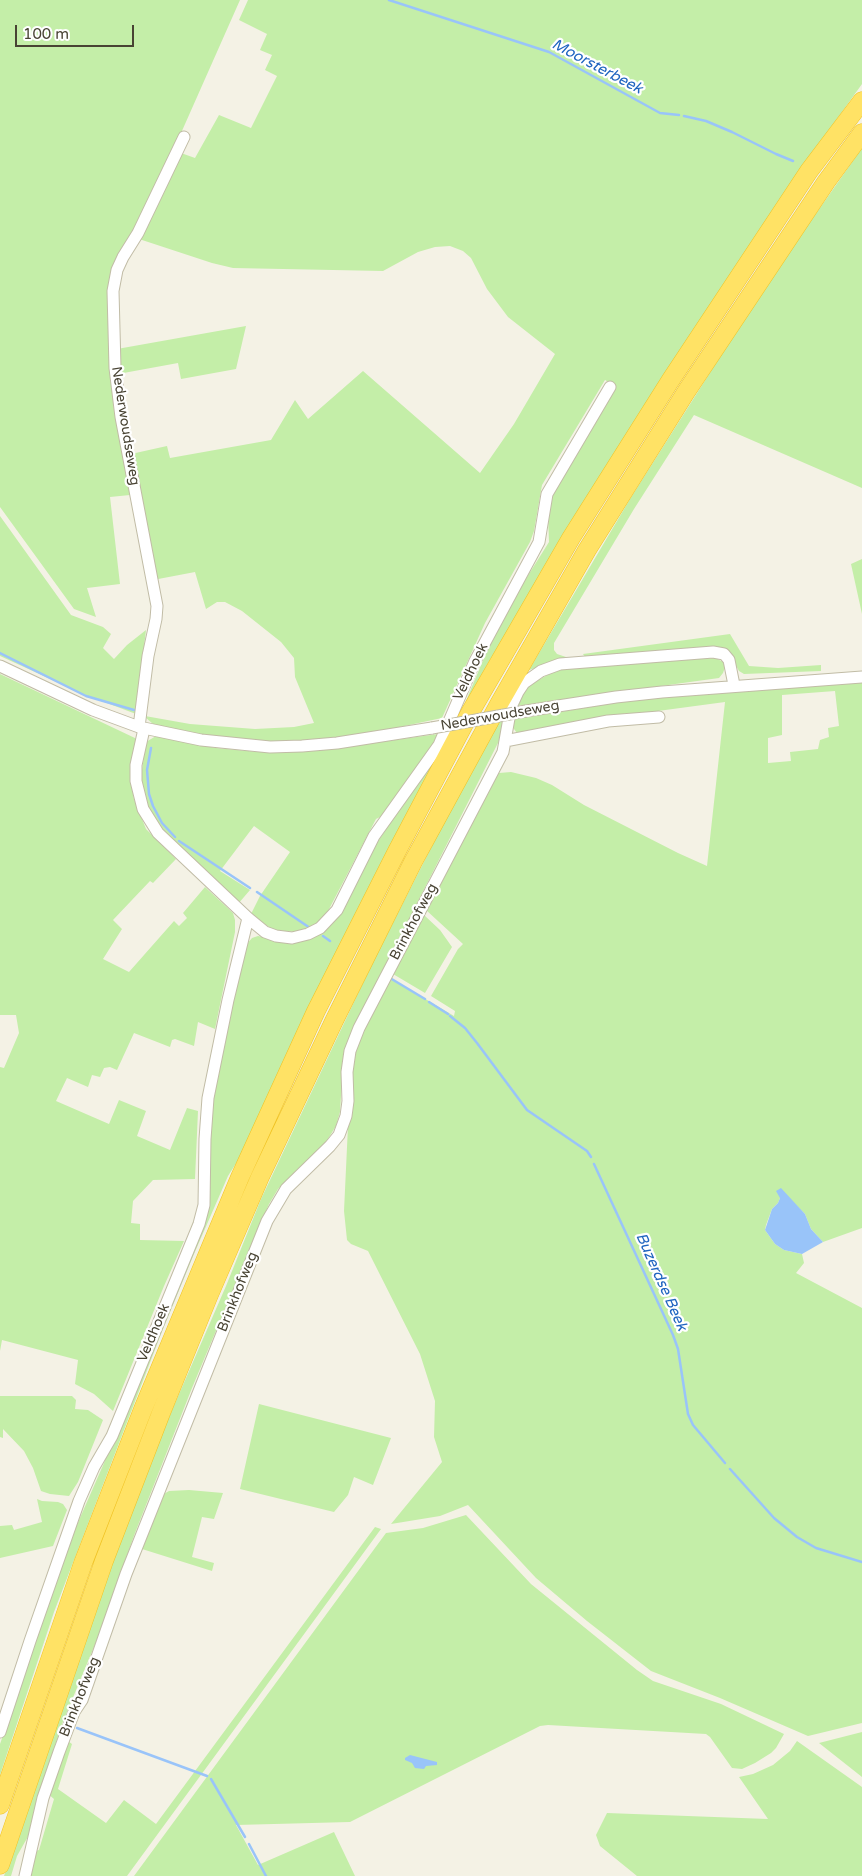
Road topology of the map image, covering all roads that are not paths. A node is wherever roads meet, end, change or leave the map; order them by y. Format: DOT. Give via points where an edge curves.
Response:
graph roads {
  1 [pos="862,101"];
  2 [pos="862,133"];
  3 [pos="184,137"];
  4 [pos="610,387"];
  5 [pos="0,666"];
  6 [pos="862,677"];
  7 [pos="734,685"];
  8 [pos="659,716"];
  9 [pos="142,728"];
  10 [pos="505,741"];
  11 [pos="248,918"];
  12 [pos="0,1732"];
  13 [pos="0,1805"];
  14 [pos="0,1865"];
  15 [pos="25,1876"];
  1 -- 13 [label="highway" via="809,171 571,538 471,711 316,1011 240,1177 142,1409 83,1563"];
  2 -- 14 [label="highway" via="690,385 587,550 408,871 260,1177 176,1377 104,1561"];
  3 -- 9 [label="street, Nederwoudseweg" via="117,270 113,291 115,368 121,417 157,606 148,656"];
  4 -- 11 [label="street, Veldhoek" via="547,494 539,542 475,661 439,745 374,836 337,910 320,928 292,938 265,932"];
  5 -- 9 [label="street, Nederwoudseweg" via="93,710"];
  6 -- 7 [label="street, Nederwoudseweg"];
  7 -- 9 [label="street, Nederwoudseweg, bridge" via="616,696 337,743 270,747 201,740"];
  7 -- 10 [label="street, Brinkhofweg" via="728,660 718,652 551,666 532,676 518,692 511,707"];
  8 -- 10 [label="street" via="608,721"];
  9 -- 11 [label="street, Veldhoek" via="136,773 146,815 158,833"];
  10 -- 15 [label="street, Brinkhofweg" via="503,752 359,1028 350,1051 348,1101 339,1135 286,1189 267,1221 126,1574 82,1700 58,1752 43,1798"];
  11 -- 12 [label="street, Veldhoek" via="208,1098 204,1205 199,1224 112,1436 79,1501"];
}
